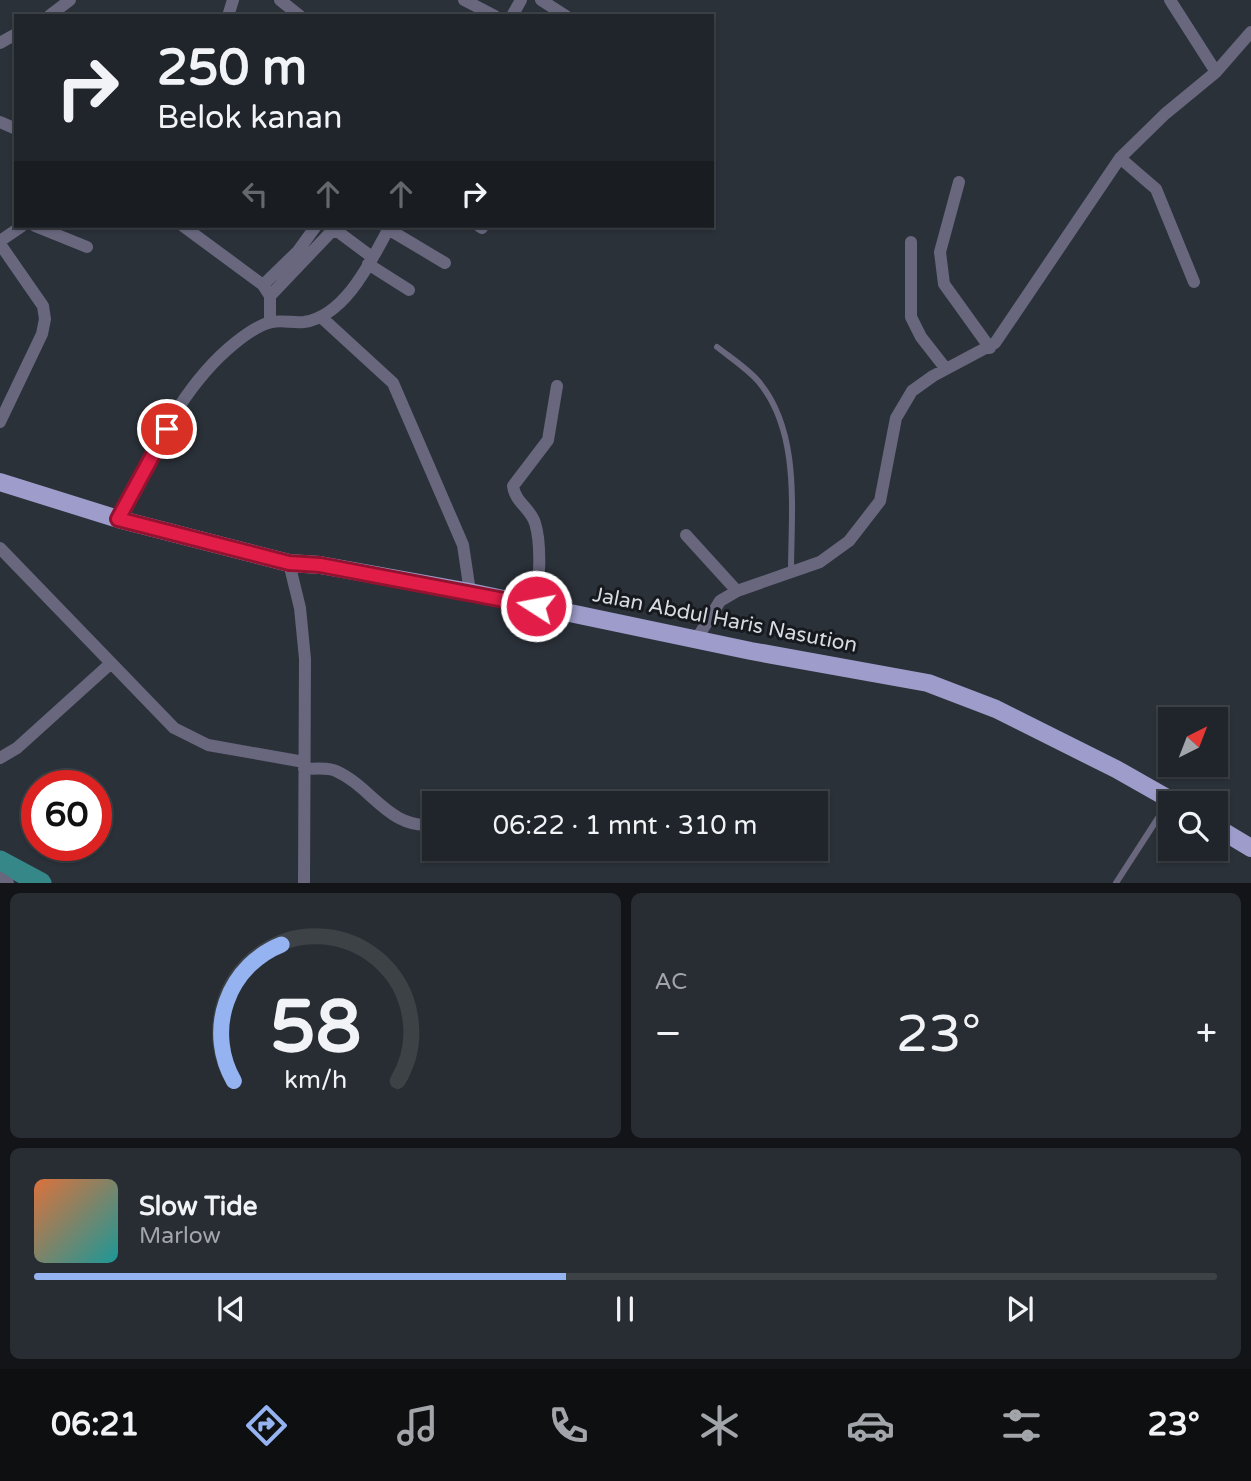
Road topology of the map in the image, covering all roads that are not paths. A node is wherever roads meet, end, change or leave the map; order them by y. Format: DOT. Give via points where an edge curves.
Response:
graph roads {
  1 [pos="69,0"];
  2 [pos="464,0"];
  3 [pos="541,0"];
  4 [pos="1170,0"];
  5 [pos="52,14"];
  6 [pos="491,14"];
  7 [pos="563,14"];
  8 [pos="1251,32"];
  9 [pos="1216,72"];
  10 [pos="1120,158"];
  11 [pos="959,183"];
  12 [pos="19,228"];
  13 [pos="39,228"];
  14 [pos="186,228"];
  15 [pos="315,228"];
  16 [pos="388,228"];
  17 [pos="391,228"];
  18 [pos="911,242"];
  19 [pos="0,243"];
  20 [pos="87,247"];
  21 [pos="370,260"];
  22 [pos="445,263"];
  23 [pos="1194,282"];
  24 [pos="266,290"];
  25 [pos="410,290"];
  26 [pos="321,317"];
  27 [pos="270,321"];
  28 [pos="717,347"];
  29 [pos="990,348"];
  30 [pos="946,369"];
  31 [pos="557,386"];
  32 [pos="0,387"];
  33 [pos="10,397"];
  34 [pos="0,422"];
  35 [pos="0,482"];
  36 [pos="118,519"];
  37 [pos="686,534"];
  38 [pos="0,548"];
  39 [pos="289,563"];
  40 [pos="791,572"];
  41 [pos="737,591"];
  42 [pos="470,592"];
  43 [pos="536,606"];
  44 [pos="696,640"];
  45 [pos="110,664"];
  46 [pos="0,758"];
  47 [pos="304,765"];
  48 [pos="1158,793"];
  49 [pos="1158,823"];
  50 [pos="422,826"];
  51 [pos="1228,834"];
  52 [pos="1251,848"];
  53 [pos="0,878"];
  54 [pos="8,883"];
  55 [pos="304,883"];
  56 [pos="1116,883"];
  1 -- 5 [label="street"];
  2 -- 6 [label="street"];
  3 -- 7 [label="street"];
  4 -- 9 [label="street"];
  8 -- 9 [label="street"];
  9 -- 10 [label="street"];
  10 -- 23 [label="street" via="1156,189"];
  10 -- 29 [label="street"];
  11 -- 29 [label="street" via="940,253 943,284"];
  12 -- 19 [label="street"];
  13 -- 20 [label="street"];
  14 -- 24 [label="street"];
  15 -- 24 [label="street"];
  16 -- 21 [label="street"];
  17 -- 22 [label="street"];
  18 -- 30 [label="street" via="912,317"];
  19 -- 33 [label="street" via="44,311 42,334"];
  21 -- 24 [label="street" via="337,232 330,233"];
  21 -- 25 [label="street"];
  21 -- 26 [label="street" via="338,304"];
  24 -- 27 [label="street"];
  26 -- 27 [label="street" via="304,322"];
  26 -- 42 [label="street" via="393,383 463,545"];
  27 -- 36 [label="street" via="236,342 188,391"];
  28 -- 40 [label="lane" via="758,381 786,437 791,456"];
  29 -- 30 [label="street"];
  30 -- 40 [label="street" via="912,391 896,418 880,501 871,515 837,553"];
  31 -- 43 [label="street" via="548,440 513,486 536,526"];
  32 -- 33 [label="street"];
  33 -- 34 [label="street"];
  35 -- 36 [label="main road, Jalan Abdul Haris Nasution"];
  36 -- 39 [label="main road, Jalan Abdul Haris Nasution"];
  37 -- 41 [label="street"];
  38 -- 45 [label="street"];
  39 -- 42 [label="main road, Jalan Abdul Haris Nasution"];
  39 -- 47 [label="street" via="300,608 304,659"];
  40 -- 41 [label="street"];
  41 -- 44 [label="street" via="714,607"];
  42 -- 43 [label="main road, Jalan Abdul Haris Nasution"];
  43 -- 44 [label="main road, Jalan Abdul Haris Nasution"];
  44 -- 48 [label="main road, Jalan Abdul Haris Nasution" via="895,675 964,694"];
  45 -- 46 [label="street"];
  45 -- 47 [label="street" via="165,722 185,736"];
  47 -- 50 [label="street" via="338,771 400,821"];
  47 -- 55 [label="street"];
  49 -- 56 [label="lane"];
  51 -- 52 [label="main road"];
  53 -- 54 [label="street"];
}
